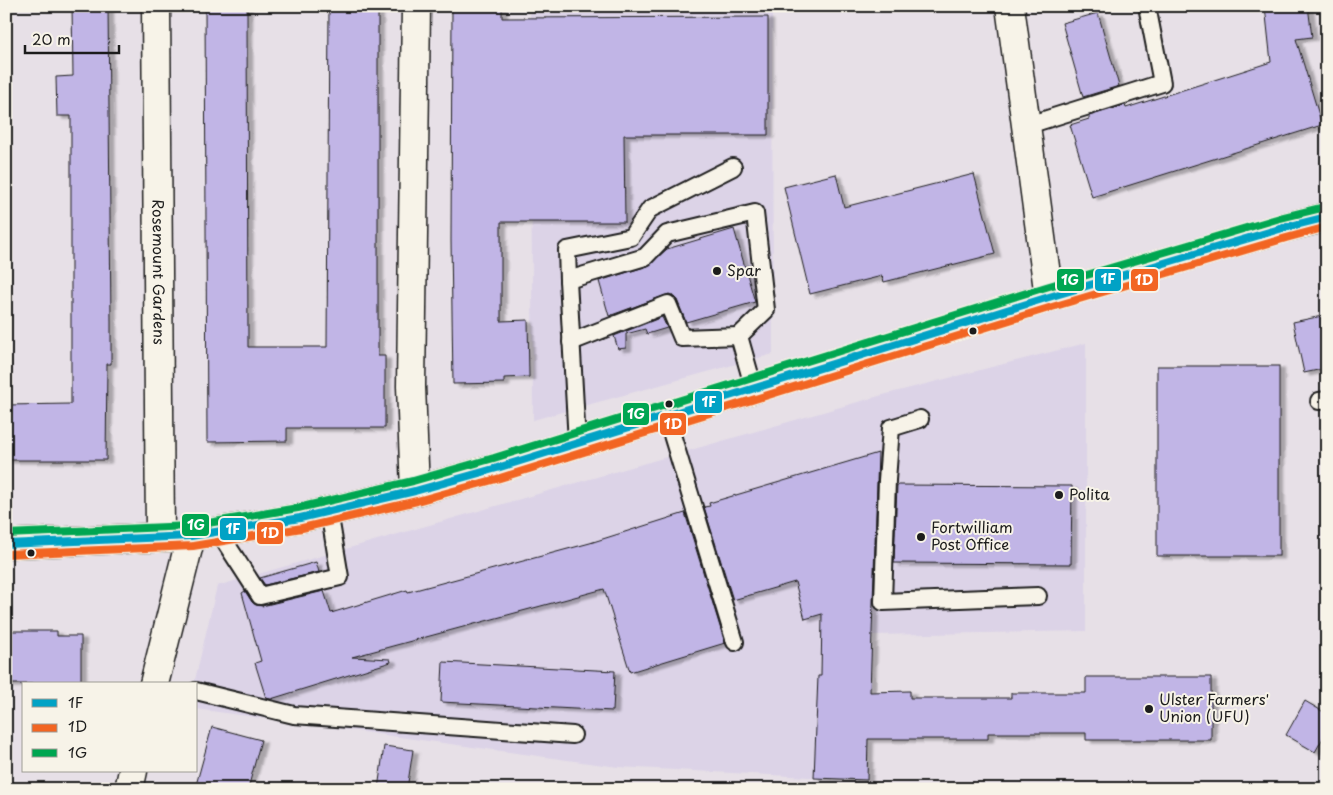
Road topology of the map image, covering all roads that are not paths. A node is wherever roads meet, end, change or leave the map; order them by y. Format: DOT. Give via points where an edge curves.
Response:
graph roads {
  1 [pos="156,6"];
  2 [pos="416,6"];
  3 [pos="1010,6"];
  4 [pos="1147,6"];
  5 [pos="1025,126"];
  6 [pos="732,167"];
  7 [pos="1327,217"];
  8 [pos="568,280"];
  9 [pos="1049,297"];
  10 [pos="739,336"];
  11 [pos="570,342"];
  12 [pos="754,389"];
  13 [pos="666,415"];
  14 [pos="920,419"];
  15 [pos="577,443"];
  16 [pos="415,491"];
  17 [pos="329,511"];
  18 [pos="218,531"];
  19 [pos="191,536"];
  20 [pos="160,537"];
  21 [pos="6,544"];
  22 [pos="1038,596"];
  23 [pos="735,642"];
  24 [pos="159,682"];
  25 [pos="198,691"];
  26 [pos="574,735"];
  27 [pos="133,772"];
  28 [pos="129,789"];
  1 -- 20 [label="street, Rosemount Gardens"];
  2 -- 16 [label="street" via="411,386"];
  3 -- 5 [label="street"];
  4 -- 5 [label="lane" via="1162,83"];
  5 -- 9 [label="street"];
  6 -- 8 [label="lane" via="650,209 630,237 567,250"];
  7 -- 9 [label="street"];
  8 -- 10 [label="lane" via="645,257 667,234 755,213 766,310"];
  8 -- 11 [label="lane"];
  9 -- 12 [label="street"];
  10 -- 11 [label="lane" via="682,338 668,304"];
  10 -- 12 [label="lane"];
  11 -- 15 [label="lane"];
  12 -- 13 [label="street"];
  13 -- 15 [label="street"];
  13 -- 23 [label="lane"];
  14 -- 22 [label="lane" via="891,428 883,602"];
  15 -- 16 [label="street"];
  16 -- 17 [label="street"];
  17 -- 18 [label="street"];
  17 -- 18 [label="lane" via="340,577 260,596"];
  18 -- 19 [label="street"];
  19 -- 20 [label="street"];
  19 -- 24 [label="street"];
  20 -- 21 [label="street"];
  25 -- 26 [label="lane" via="294,715"];
  27 -- 28 [label="street"];
}
